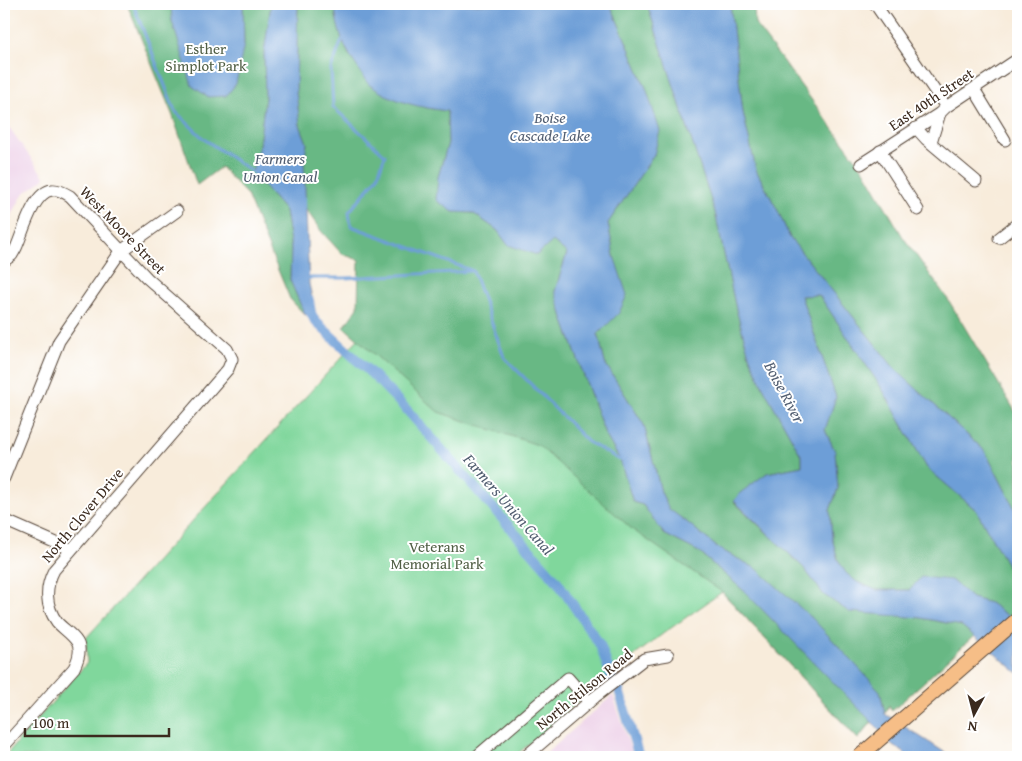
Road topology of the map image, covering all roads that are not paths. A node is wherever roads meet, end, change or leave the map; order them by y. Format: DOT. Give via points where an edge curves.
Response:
graph roads {
  1 [pos="878,5"];
  2 [pos="1018,58"];
  3 [pos="974,88"];
  4 [pos="943,110"];
  5 [pos="916,128"];
  6 [pos="1005,140"];
  7 [pos="931,142"];
  8 [pos="880,151"];
  9 [pos="861,164"];
  10 [pos="976,181"];
  11 [pos="918,210"];
  12 [pos="177,211"];
  13 [pos="1018,223"];
  14 [pos="999,238"];
  15 [pos="121,252"];
  16 [pos="4,261"];
  17 [pos="232,359"];
  18 [pos="4,478"];
  19 [pos="4,520"];
  20 [pos="70,549"];
  21 [pos="1018,619"];
  22 [pos="668,655"];
  23 [pos="589,702"];
  24 [pos="4,746"];
  25 [pos="476,757"];
  26 [pos="525,757"];
  27 [pos="859,757"];
  1 -- 4 [label="street"];
  2 -- 3 [label="street, East 40th Street"];
  3 -- 4 [label="street, East 40th Street"];
  3 -- 6 [label="street"];
  4 -- 5 [label="street, East 40th Street"];
  4 -- 7 [label="street"];
  5 -- 7 [label="street"];
  5 -- 8 [label="street, East 40th Street"];
  7 -- 10 [label="street"];
  8 -- 9 [label="street, East 40th Street"];
  8 -- 11 [label="street"];
  12 -- 15 [label="street"];
  13 -- 14 [label="street"];
  15 -- 16 [label="street, West Moore Street" via="70,196 52,190 35,201 16,248"];
  15 -- 17 [label="street, West Moore Street" via="227,349"];
  15 -- 18 [label="street" via="59,341"];
  17 -- 20 [label="street, North Clover Drive" via="228,369"];
  19 -- 20 [label="street"];
  20 -- 24 [label="street, North Clover Drive" via="54,570 47,594 57,622 77,642 78,660"];
  21 -- 27 [label="main road"];
  22 -- 23 [label="street, North Stilson Road" via="644,659"];
  23 -- 25 [label="street" via="568,678"];
  23 -- 26 [label="street, North Stilson Road"];
}
